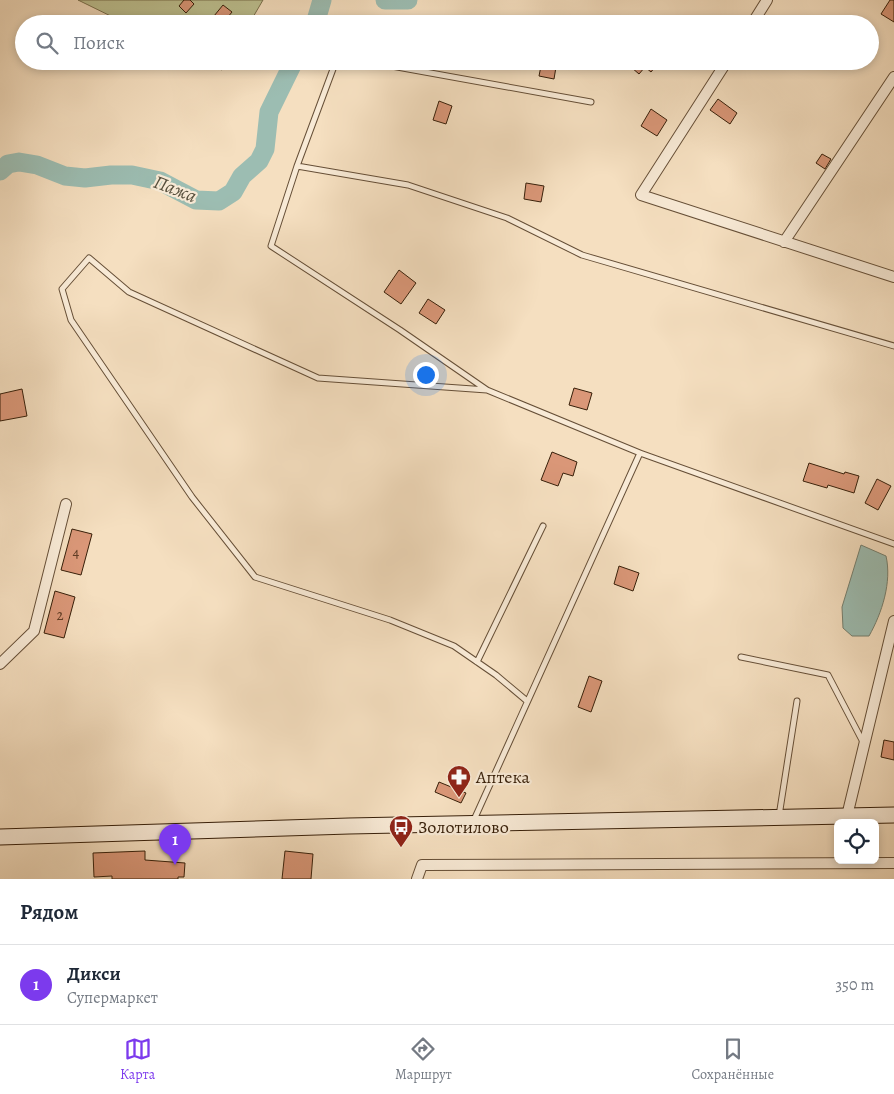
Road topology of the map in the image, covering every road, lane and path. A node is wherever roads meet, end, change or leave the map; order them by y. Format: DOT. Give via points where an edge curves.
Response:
graph roads {
  1 [pos="767,0"];
  2 [pos="758,15"];
  3 [pos="333,70"];
  4 [pos="414,70"];
  5 [pos="721,70"];
  6 [pos="894,77"];
  7 [pos="591,102"];
  8 [pos="297,166"];
  9 [pos="784,242"];
  10 [pos="894,278"];
  11 [pos="894,346"];
  12 [pos="487,390"];
  13 [pos="640,454"];
  14 [pos="66,504"];
  15 [pos="543,526"];
  16 [pos="894,544"];
  17 [pos="894,621"];
  18 [pos="741,657"];
  19 [pos="477,662"];
  20 [pos="0,664"];
  21 [pos="526,700"];
  22 [pos="797,701"];
  23 [pos="864,745"];
  24 [pos="894,815"];
  25 [pos="847,816"];
  26 [pos="778,818"];
  27 [pos="472,825"];
  28 [pos="0,837"];
  29 [pos="894,863"];
  30 [pos="417,879"];
  1 -- 2 [label="street"];
  3 -- 8 [label="lane"];
  4 -- 7 [label="lane"];
  5 -- 9 [label="street" via="641,196"];
  6 -- 9 [label="street"];
  8 -- 11 [label="lane" via="408,185 507,218 582,255"];
  8 -- 12 [label="lane" via="271,246"];
  9 -- 10 [label="street"];
  12 -- 13 [label="lane"];
  12 -- 19 [label="lane" via="318,378 129,292 89,258 62,289 70,320 192,497 255,577 390,620 454,646"];
  13 -- 16 [label="lane"];
  13 -- 21 [label="lane"];
  14 -- 20 [label="street" via="34,631"];
  15 -- 19 [label="lane"];
  17 -- 23 [label="street"];
  18 -- 23 [label="lane" via="828,675"];
  19 -- 21 [label="lane"];
  21 -- 27 [label="lane"];
  22 -- 26 [label="lane"];
  23 -- 25 [label="street"];
  24 -- 25 [label="main road"];
  25 -- 26 [label="main road"];
  26 -- 27 [label="main road"];
  27 -- 28 [label="main road"];
  29 -- 30 [label="street" via="422,865"];
}
